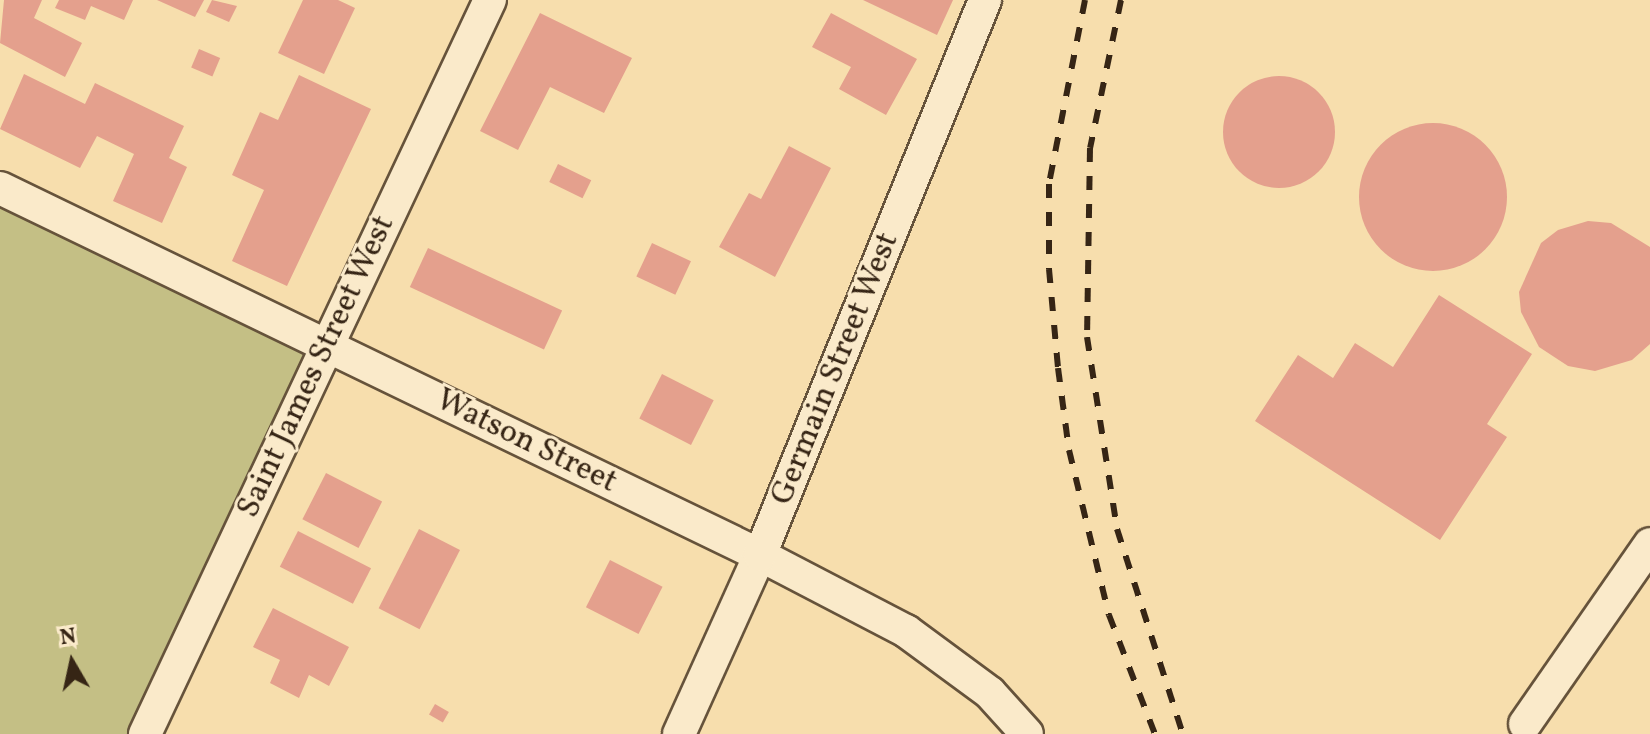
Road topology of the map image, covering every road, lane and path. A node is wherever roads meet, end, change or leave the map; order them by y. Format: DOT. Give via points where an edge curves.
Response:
graph roads {
  1 [pos="490,0"];
  2 [pos="985,0"];
  3 [pos="0,188"];
  4 [pos="327,345"];
  5 [pos="1650,544"];
  6 [pos="760,555"];
  7 [pos="1525,724"];
  8 [pos="145,734"];
  9 [pos="679,734"];
  10 [pos="1027,734"];
  1 -- 4 [label="street, Saint James Street West"];
  2 -- 6 [label="street, Germain Street West"];
  3 -- 4 [label="street, Watson Street"];
  4 -- 6 [label="street, Watson Street"];
  4 -- 8 [label="street, Saint James Street West"];
  5 -- 7 [label="street"];
  6 -- 9 [label="street, Germain Street West"];
  6 -- 10 [label="street, Watson Street" via="906,631 990,693"];
}
